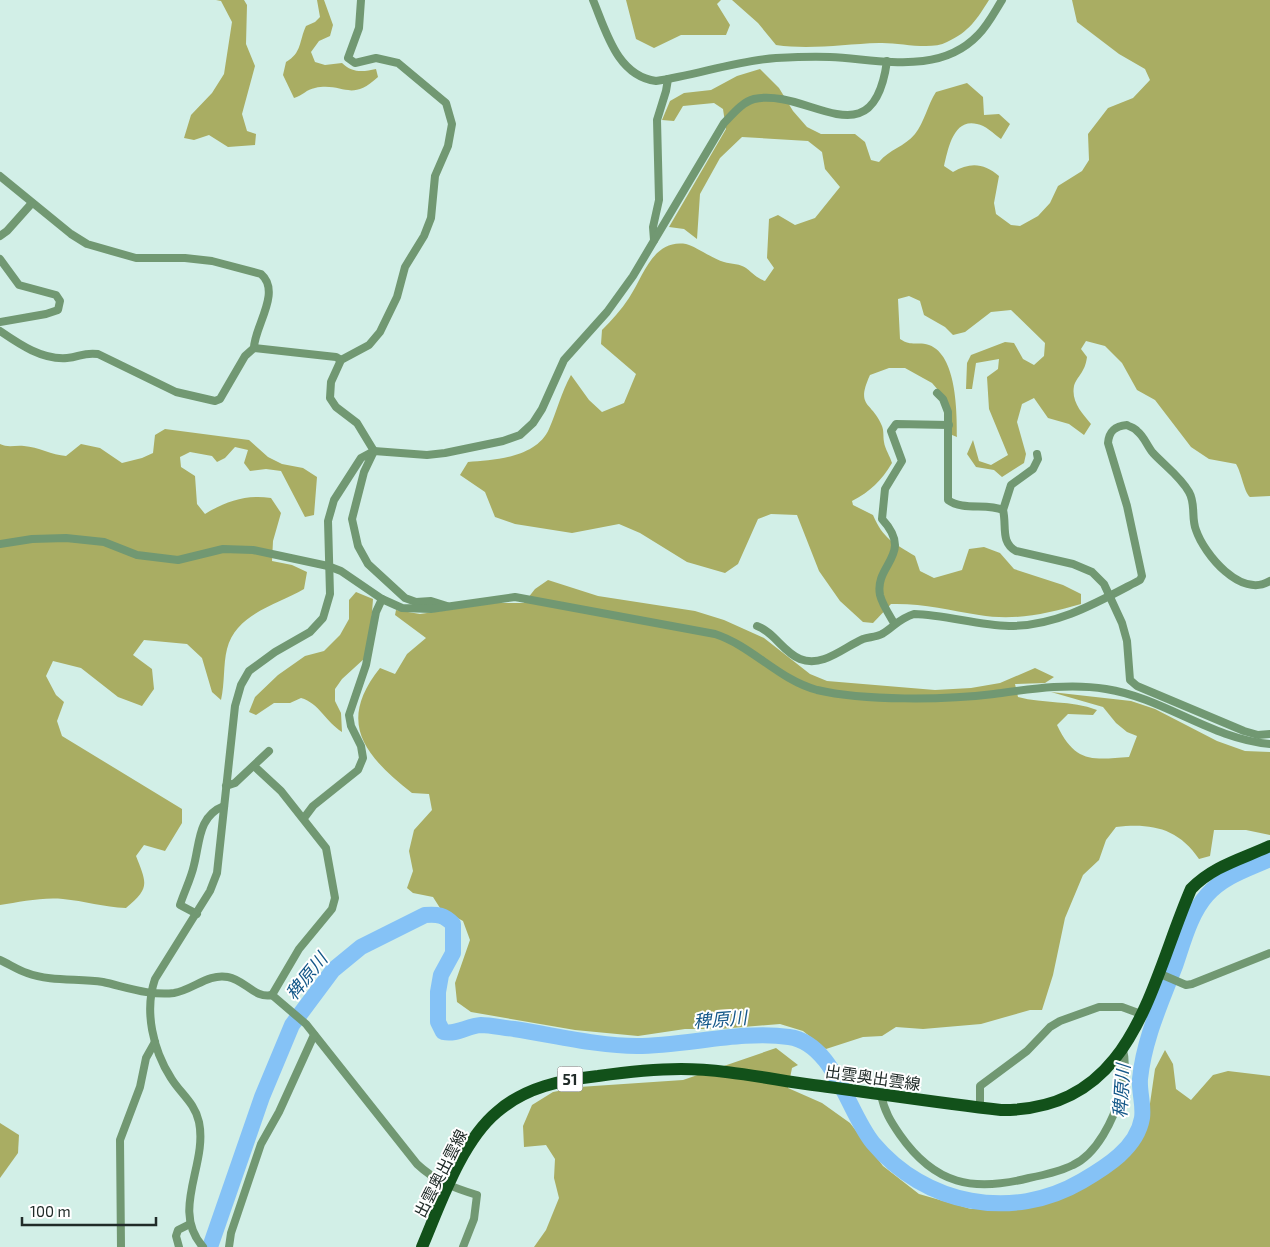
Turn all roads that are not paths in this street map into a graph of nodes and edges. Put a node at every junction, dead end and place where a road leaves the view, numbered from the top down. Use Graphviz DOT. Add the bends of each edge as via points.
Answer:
graph roads {
  1 [pos="360,0"];
  2 [pos="593,0"];
  3 [pos="1002,0"];
  4 [pos="887,61"];
  5 [pos="668,79"];
  6 [pos="0,176"];
  7 [pos="32,203"];
  8 [pos="0,236"];
  9 [pos="654,240"];
  10 [pos="0,259"];
  11 [pos="0,322"];
  12 [pos="0,331"];
  13 [pos="254,348"];
  14 [pos="341,360"];
  15 [pos="937,393"];
  16 [pos="949,424"];
  17 [pos="374,451"];
  18 [pos="1037,454"];
  19 [pos="1003,510"];
  20 [pos="0,544"];
  21 [pos="328,566"];
  22 [pos="1270,581"];
  23 [pos="1110,596"];
  24 [pos="382,599"];
  25 [pos="449,606"];
  26 [pos="894,624"];
  27 [pos="757,626"];
  28 [pos="1270,734"];
  29 [pos="1270,744"];
  30 [pos="269,751"];
  31 [pos="254,766"];
  32 [pos="226,786"];
  33 [pos="224,806"];
  34 [pos="304,818"];
  35 [pos="1270,846"];
  36 [pos="197,914"];
  37 [pos="1270,953"];
  38 [pos="0,960"];
  39 [pos="1160,974"];
  40 [pos="150,995"];
  41 [pos="272,995"];
  42 [pos="1141,1014"];
  43 [pos="314,1035"];
  44 [pos="155,1042"];
  45 [pos="1123,1050"];
  46 [pos="881,1094"];
  47 [pos="980,1108"];
  48 [pos="449,1186"];
  49 [pos="190,1224"];
  50 [pos="200,1244"];
  51 [pos="121,1247"];
  52 [pos="179,1247"];
  53 [pos="229,1247"];
  54 [pos="422,1247"];
  55 [pos="463,1247"];
  1 -- 14 [label="street" via="359,28 348,58 354,62 376,58 398,62 446,102 452,124 448,146 436,176 431,218 405,267 398,297 380,332 369,345"];
  2 -- 5 [label="street" via="620,60 629,70 646,80"];
  3 -- 4 [label="street" via="978,34 963,47 921,62"];
  4 -- 5 [label="street" via="828,56 776,58"];
  4 -- 9 [label="street" via="879,93 866,109 852,115 837,115 770,98 753,100 737,109 724,123"];
  5 -- 9 [label="street" via="657,120 659,200 653,227"];
  6 -- 7 [label="street"];
  7 -- 8 [label="street" via="8,232"];
  7 -- 13 [label="street" via="87,244 136,258 212,261 261,274 266,278 268,301"];
  9 -- 17 [label="street" via="634,276 608,312 564,360 542,409 533,424 520,434 503,441 445,453 427,455"];
  10 -- 11 [label="street" via="18,285 56,295 60,301 58,310"];
  12 -- 13 [label="street" via="31,350 53,357 66,358 85,352 98,354 176,392 215,401 220,399 245,356"];
  13 -- 14 [label="street"];
  14 -- 17 [label="street" via="331,382 330,398 356,423"];
  15 -- 16 [label="street" via="946,406"];
  16 -- 19 [label="street" via="948,500 954,504 994,506"];
  16 -- 26 [label="street" via="896,424 891,431 902,461 885,489 882,519 894,532 896,542 880,594"];
  17 -- 21 [label="street" via="361,458 334,500 328,521"];
  17 -- 25 [label="street" via="364,472 352,519 358,546 368,564 405,598"];
  18 -- 19 [label="street" via="1038,460 1033,469 1011,485"];
  19 -- 23 [label="street" via="1009,547 1092,572"];
  20 -- 21 [label="street" via="66,538 104,542 137,554 178,560 242,548"];
  21 -- 24 [label="street" via="341,571"];
  21 -- 32 [label="street" via="330,599 323,618 310,632 254,667 241,685 235,706"];
  22 -- 23 [label="street" via="1246,584 1219,565 1196,530 1190,493 1137,430 1127,425 1112,430 1108,443 1143,571 1140,580"];
  23 -- 26 [label="street" via="1069,616 1039,623 1009,626 914,614"];
  23 -- 28 [label="street" via="1127,641 1130,680 1137,686 1244,731"];
  24 -- 25 [label="street" via="416,610"];
  24 -- 34 [label="street" via="376,612 366,665 349,715 361,746 358,770 313,806"];
  25 -- 29 [label="street" via="515,597 714,634 732,639 790,679 818,690 915,698 993,694 1025,688 1084,686 1106,689 1134,695 1228,736"];
  26 -- 27 [label="street" via="883,634 861,640 831,657 815,661 797,658"];
  30 -- 31 [label="street"];
  31 -- 32 [label="street" via="235,783"];
  31 -- 34 [label="street"];
  32 -- 33 [label="street"];
  33 -- 36 [label="street" via="217,873"];
  33 -- 36 [label="street" via="213,810 202,828 195,864 180,905"];
  34 -- 41 [label="street" via="326,848 335,898 332,909 299,949"];
  35 -- 39 [label="main road, 出雲奥出雲線 / 51" via="1218,867 1191,889"];
  36 -- 40 [label="street" via="155,979"];
  37 -- 39 [label="street" via="1192,984 1186,985"];
  38 -- 40 [label="street" via="28,974 102,982"];
  39 -- 42 [label="main road, 出雲奥出雲線 / 51"];
  40 -- 41 [label="street" via="176,992 211,977 227,976 260,995"];
  40 -- 44 [label="street"];
  41 -- 43 [label="street"];
  42 -- 45 [label="main road, 出雲奥出雲線 / 51"];
  42 -- 47 [label="street" via="1122,1008 1099,1007 1050,1027 1027,1051 980,1086"];
  43 -- 48 [label="street" via="417,1164 430,1176"];
  43 -- 53 [label="street" via="261,1144"];
  44 -- 49 [label="street" via="171,1078 192,1105 199,1122"];
  44 -- 51 [label="street" via="146,1058 138,1095 120,1140"];
  45 -- 46 [label="street" via="1123,1081 1117,1105 1096,1146 1075,1165 1005,1184 974,1186 948,1178 924,1162 911,1151 888,1117"];
  45 -- 47 [label="main road, 出雲奥出雲線 / 51" via="1100,1076 1080,1091 1054,1103 1022,1110"];
  46 -- 47 [label="main road, 出雲奥出雲線 / 51"];
  46 -- 48 [label="main road, 出雲奥出雲線 / 51" via="735,1073 682,1069 572,1079 536,1088 515,1098 489,1120 465,1154"];
  48 -- 54 [label="main road, 出雲奥出雲線 / 51"];
  48 -- 55 [label="street" via="477,1194 474,1219"];
  49 -- 50 [label="street"];
  49 -- 52 [label="street" via="178,1230"];
}
